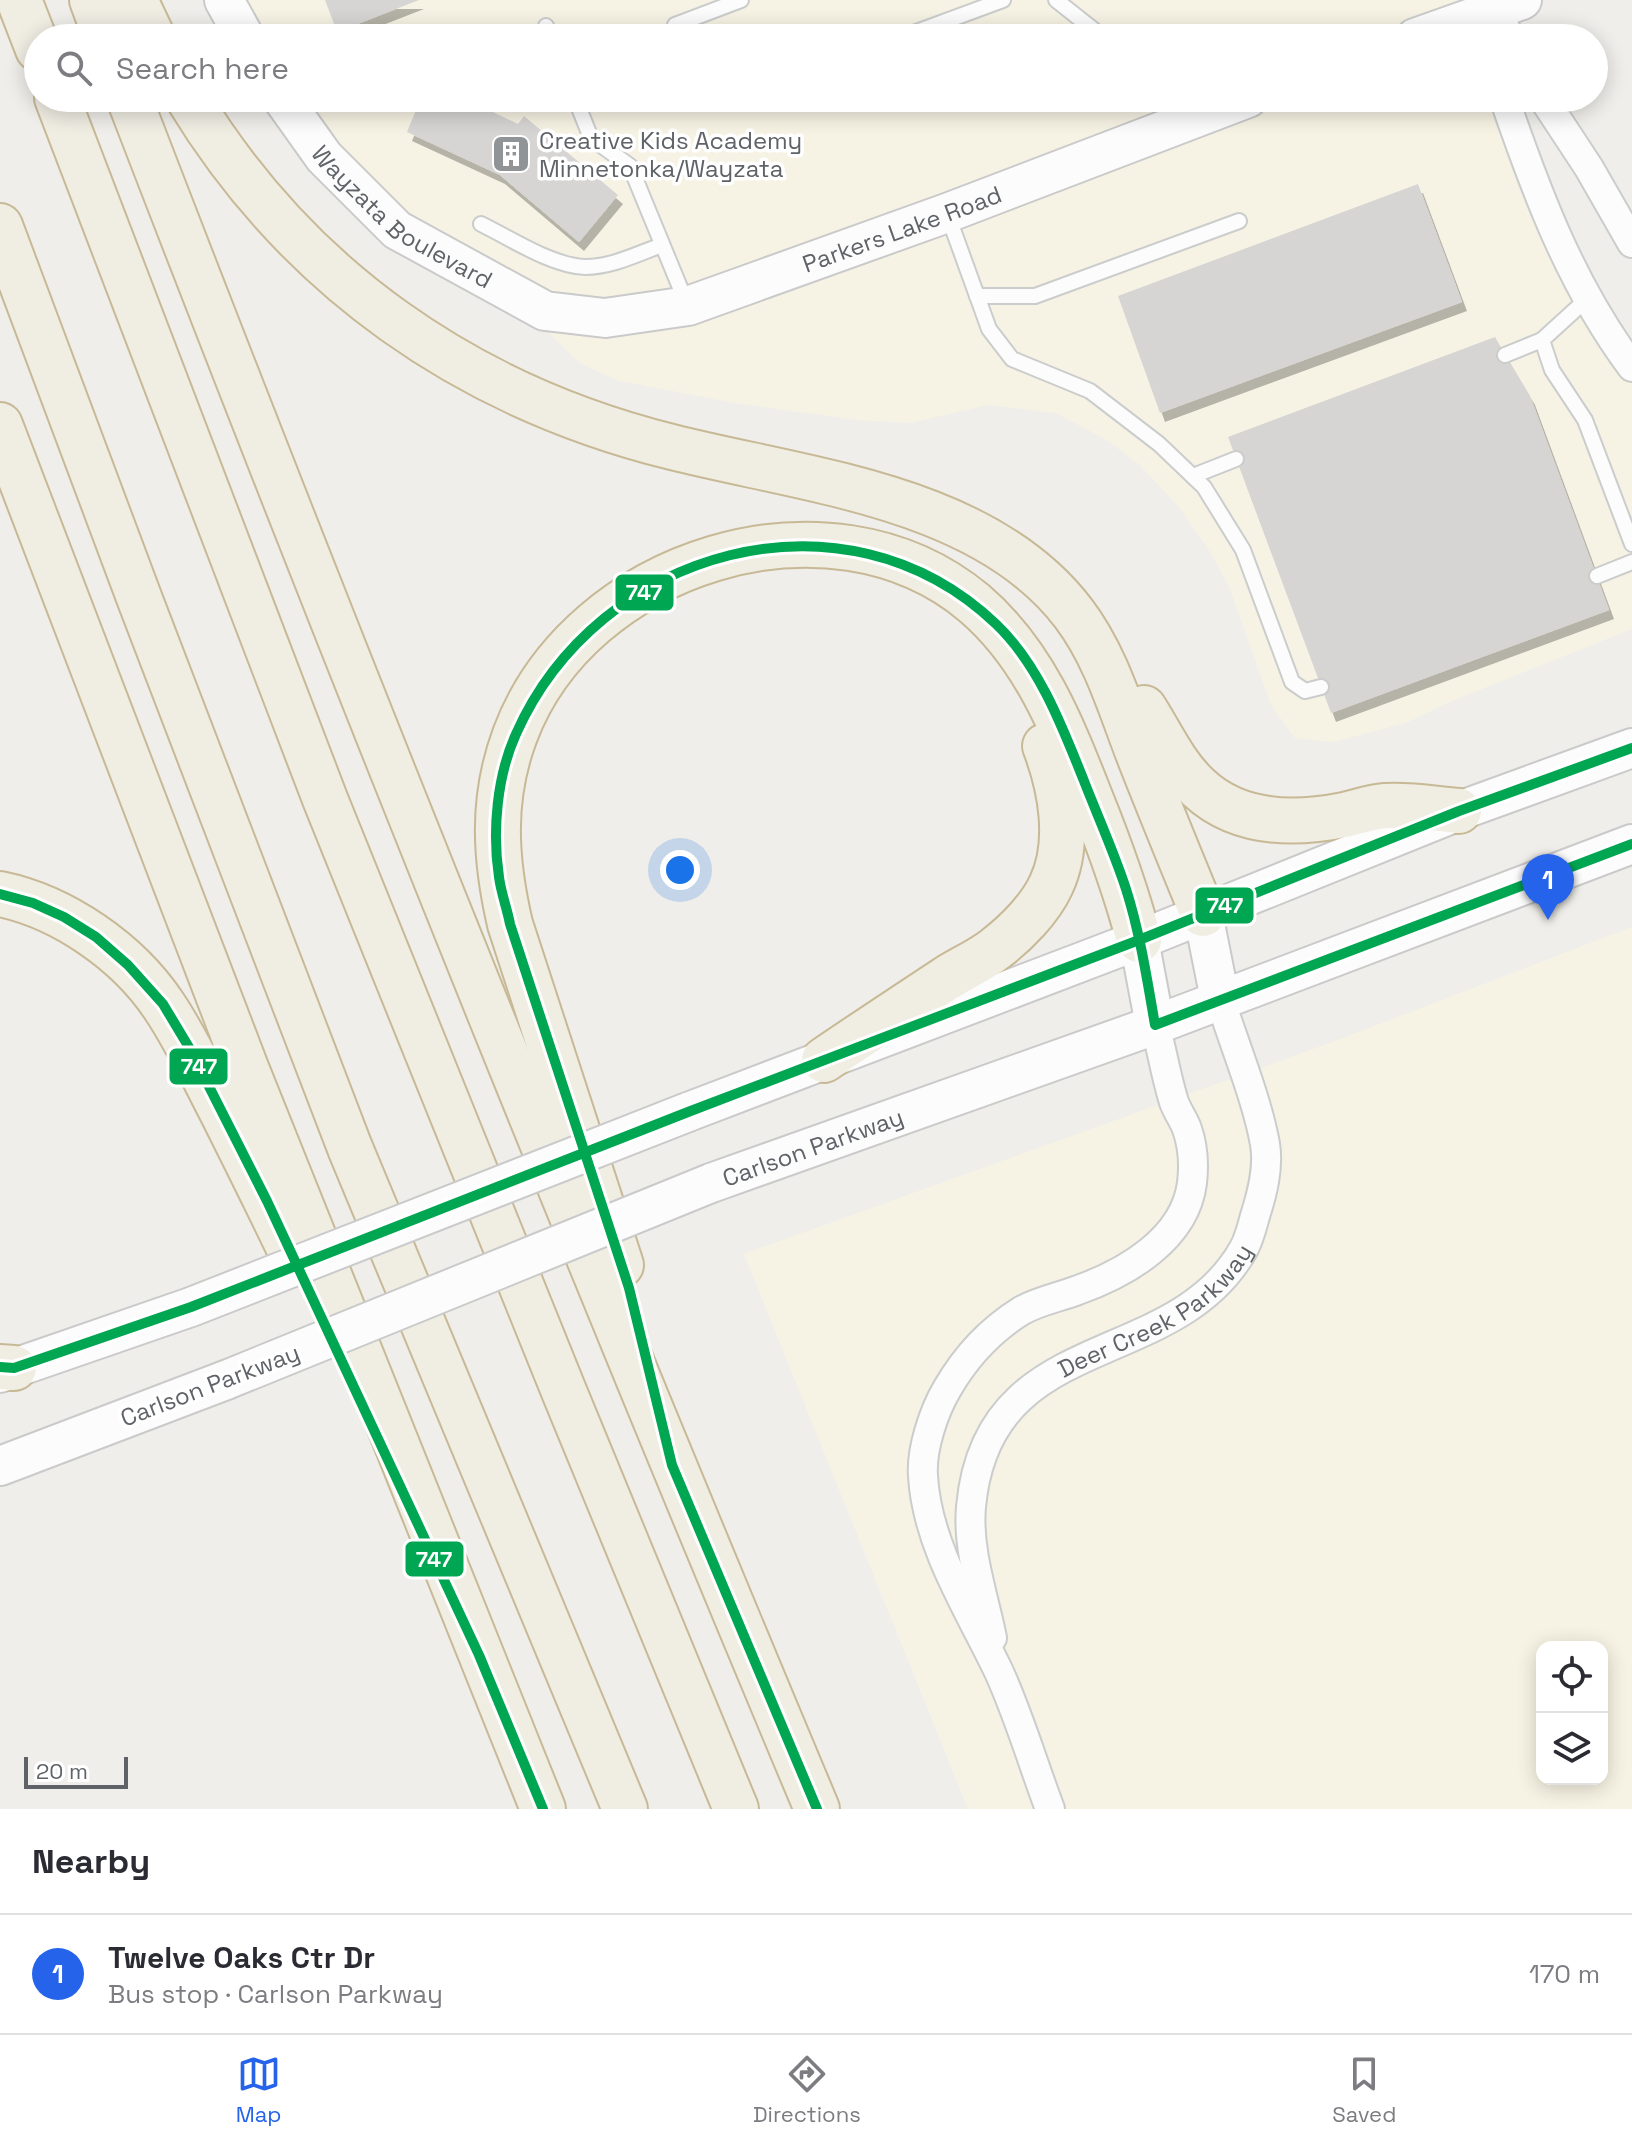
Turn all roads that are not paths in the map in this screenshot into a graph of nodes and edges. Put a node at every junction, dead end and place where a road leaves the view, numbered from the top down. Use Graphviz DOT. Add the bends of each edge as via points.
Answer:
graph roads {
  1 [pos="19,0"];
  2 [pos="92,0"];
  3 [pos="135,0"];
  4 [pos="224,0"];
  5 [pos="741,0"];
  6 [pos="1003,0"];
  7 [pos="1056,0"];
  8 [pos="1502,17"];
  9 [pos="28,24"];
  10 [pos="101,24"];
  11 [pos="146,24"];
  12 [pos="237,24"];
  13 [pos="678,24"];
  14 [pos="938,24"];
  15 [pos="1086,24"];
  16 [pos="1473,24"];
  17 [pos="62,112"];
  18 [pos="134,112"];
  19 [pos="196,112"];
  20 [pos="292,112"];
  21 [pos="581,112"];
  22 [pos="1192,112"];
  23 [pos="1509,112"];
  24 [pos="1552,112"];
  25 [pos="947,213"];
  26 [pos="1239,221"];
  27 [pos="481,224"];
  28 [pos="0,226"];
  29 [pos="1632,243"];
  30 [pos="662,245"];
  31 [pos="977,296"];
  32 [pos="1587,299"];
  33 [pos="688,306"];
  34 [pos="545,311"];
  35 [pos="1542,340"];
  36 [pos="1505,355"];
  37 [pos="1632,367"];
  38 [pos="0,425"];
  39 [pos="1236,459"];
  40 [pos="1193,476"];
  41 [pos="1632,544"];
  42 [pos="1632,562"];
  43 [pos="1597,576"];
  44 [pos="1086,634"];
  45 [pos="1011,642"];
  46 [pos="1321,687"];
  47 [pos="1632,748"];
  48 [pos="1459,811"];
  49 [pos="1632,844"];
  50 [pos="0,894"];
  51 [pos="1203,914"];
  52 [pos="1139,940"];
  53 [pos="1220,999"];
  54 [pos="1155,1025"];
  55 [pos="824,1060"];
  56 [pos="5,1370"];
  57 [pos="672,1465"];
  58 [pos="0,1466"];
  59 [pos="479,1655"];
  60 [pos="1000,1674"];
  61 [pos="543,1809"];
  62 [pos="625,1809"];
  63 [pos="736,1809"];
  64 [pos="817,1809"];
  65 [pos="1050,1809"];
  1 -- 9 [label="highway"];
  2 -- 10 [label="highway"];
  3 -- 11 [label="highway"];
  4 -- 12 [label="main road"];
  5 -- 13 [label="lane"];
  6 -- 14 [label="lane"];
  7 -- 15 [label="lane"];
  8 -- 16 [label="main road"];
  17 -- 63 [label="highway" via="325,799"];
  18 -- 57 [label="highway"];
  19 -- 44 [label="highway" via="218,148 285,228 352,290 451,358 594,424 914,506 976,532 1019,559 1074,614"];
  20 -- 34 [label="main road, Wayzata Boulevard" via="324,157 397,230"];
  21 -- 30 [label="lane" via="591,138 630,166"];
  22 -- 25 [label="main road, Parkers Lake Road"];
  23 -- 32 [label="street" via="1550,225"];
  24 -- 29 [label="street"];
  25 -- 31 [label="lane"];
  25 -- 33 [label="main road, Parkers Lake Road"];
  26 -- 31 [label="lane" via="1035,296"];
  27 -- 30 [label="lane" via="557,261 583,267 613,263"];
  28 -- 62 [label="highway" via="350,1148"];
  30 -- 33 [label="lane"];
  31 -- 40 [label="lane" via="989,329 1012,359 1090,391"];
  32 -- 35 [label="lane"];
  32 -- 37 [label="street"];
  33 -- 34 [label="main road, Parkers Lake Road" via="605,318"];
  35 -- 36 [label="lane"];
  35 -- 41 [label="lane" via="1552,370 1585,420"];
  38 -- 59 [label="highway" via="246,1068"];
  39 -- 40 [label="lane"];
  40 -- 46 [label="lane" via="1243,550 1292,682 1305,691"];
  42 -- 43 [label="lane"];
  44 -- 48 [label="highway" via="1146,711 1170,755 1200,789 1222,804 1272,822 1342,816 1386,805"];
  44 -- 51 [label="highway" via="1112,682"];
  45 -- 52 [label="highway" via="1060,721 1126,889"];
  45 -- 55 [label="highway" via="1060,800 1059,859 1051,886 1019,928 993,951"];
  45 -- 57 [label="highway" via="972,602 934,575 893,558 824,544 767,546 688,567 618,605 547,676 516,733 499,798 499,876 629,1288"];
  47 -- 48 [label="main road"];
  48 -- 51 [label="main road"];
  49 -- 53 [label="main road, Carlson Parkway"];
  50 -- 59 [label="highway" via="33,903 96,937 163,1004 267,1201"];
  51 -- 52 [label="main road"];
  51 -- 53 [label="main road, Deer Creek Parkway"];
  52 -- 54 [label="main road, Deer Creek Parkway"];
  52 -- 55 [label="main road"];
  53 -- 54 [label="main road, Carlson Parkway"];
  53 -- 60 [label="street, Deer Creek Parkway" via="1266,1146 1264,1188 1255,1218 1238,1258 1194,1304 1071,1362 1023,1393 1000,1418 985,1446 970,1508"];
  54 -- 58 [label="main road, Carlson Parkway, bridge" via="711,1183"];
  54 -- 60 [label="street, Deer Creek Parkway" via="1193,1157 1192,1186 1182,1212 1164,1239 1135,1264 1024,1309 991,1331 963,1361 938,1405 929,1436 923,1474 933,1528 953,1582"];
  55 -- 56 [label="main road, bridge" via="191,1307"];
  57 -- 64 [label="highway"];
  59 -- 61 [label="highway"];
  60 -- 65 [label="street, Deer Creek Parkway"];
}
